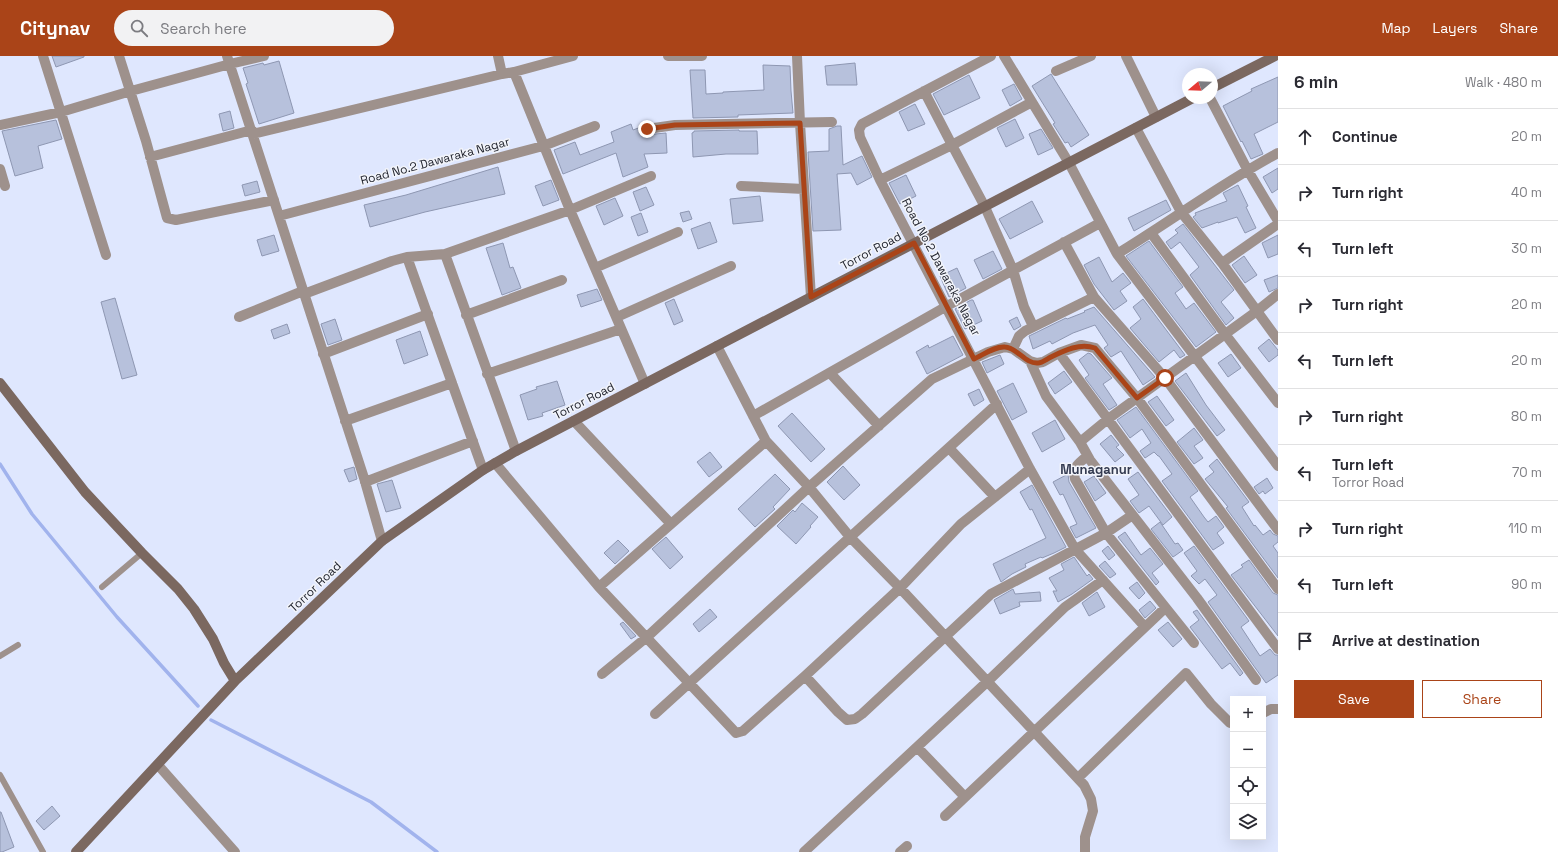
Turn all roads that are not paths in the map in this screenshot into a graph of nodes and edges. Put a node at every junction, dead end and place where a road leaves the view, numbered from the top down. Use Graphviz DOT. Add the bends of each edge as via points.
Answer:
graph roads {
  1 [pos="43,56"];
  2 [pos="119,56"];
  3 [pos="264,56"];
  4 [pos="498,56"];
  5 [pos="573,56"];
  6 [pos="668,56"];
  7 [pos="702,56"];
  8 [pos="797,56"];
  9 [pos="990,56"];
  10 [pos="1004,56"];
  11 [pos="1091,56"];
  12 [pos="1126,56"];
  13 [pos="1275,56"];
  14 [pos="228,60"];
  15 [pos="1056,71"];
  16 [pos="514,72"];
  17 [pos="502,74"];
  18 [pos="1218,85"];
  19 [pos="131,91"];
  20 [pos="924,91"];
  21 [pos="1032,102"];
  22 [pos="1182,104"];
  23 [pos="1213,104"];
  24 [pos="61,112"];
  25 [pos="1156,117"];
  26 [pos="832,122"];
  27 [pos="800,123"];
  28 [pos="0,125"];
  29 [pos="595,126"];
  30 [pos="1136,128"];
  31 [pos="647,129"];
  32 [pos="252,132"];
  33 [pos="952,145"];
  34 [pos="544,146"];
  35 [pos="1278,153"];
  36 [pos="150,157"];
  37 [pos="1069,163"];
  38 [pos="0,169"];
  39 [pos="1247,169"];
  40 [pos="651,176"];
  41 [pos="880,180"];
  42 [pos="5,186"];
  43 [pos="741,186"];
  44 [pos="804,189"];
  45 [pos="274,200"];
  46 [pos="985,207"];
  47 [pos="570,210"];
  48 [pos="1181,212"];
  49 [pos="279,216"];
  50 [pos="1278,221"];
  51 [pos="1100,223"];
  52 [pos="1278,224"];
  53 [pos="678,232"];
  54 [pos="1151,233"];
  55 [pos="1064,242"];
  56 [pos="914,243"];
  57 [pos="445,254"];
  58 [pos="1117,254"];
  59 [pos="106,255"];
  60 [pos="408,257"];
  61 [pos="1222,263"];
  62 [pos="732,266"];
  63 [pos="595,268"];
  64 [pos="1013,270"];
  65 [pos="562,280"];
  66 [pos="303,293"];
  67 [pos="1278,294"];
  68 [pos="811,297"];
  69 [pos="1094,297"];
  70 [pos="947,306"];
  71 [pos="1257,311"];
  72 [pos="428,314"];
  73 [pos="466,315"];
  74 [pos="239,317"];
  75 [pos="617,317"];
  76 [pos="1033,326"];
  77 [pos="621,329"];
  78 [pos="1225,334"];
  79 [pos="1278,340"];
  80 [pos="717,346"];
  81 [pos="1013,349"];
  82 [pos="1059,353"];
  83 [pos="323,354"];
  84 [pos="1195,356"];
  85 [pos="974,359"];
  86 [pos="1030,361"];
  87 [pos="830,373"];
  88 [pos="487,374"];
  89 [pos="1165,378"];
  90 [pos="0,383"];
  91 [pos="452,383"];
  92 [pos="645,384"];
  93 [pos="1137,398"];
  94 [pos="1278,403"];
  95 [pos="997,404"];
  96 [pos="753,416"];
  97 [pos="1108,419"];
  98 [pos="345,421"];
  99 [pos="574,421"];
  100 [pos="879,426"];
  101 [pos="473,441"];
  102 [pos="766,441"];
  103 [pos="1080,442"];
  104 [pos="949,448"];
  105 [pos="516,451"];
  106 [pos="1087,456"];
  107 [pos="495,463"];
  108 [pos="1278,466"];
  109 [pos="1030,469"];
  110 [pos="483,470"];
  111 [pos="365,482"];
  112 [pos="808,487"];
  113 [pos="995,497"];
  114 [pos="1131,516"];
  115 [pos="671,524"];
  116 [pos="1278,530"];
  117 [pos="1106,533"];
  118 [pos="850,537"];
  119 [pos="382,541"];
  120 [pos="1075,549"];
  121 [pos="142,553"];
  122 [pos="1102,580"];
  123 [pos="102,587"];
  124 [pos="599,587"];
  125 [pos="900,588"];
  126 [pos="1278,589"];
  127 [pos="1165,608"];
  128 [pos="1142,624"];
  129 [pos="646,637"];
  130 [pos="945,637"];
  131 [pos="1194,643"];
  132 [pos="18,645"];
  133 [pos="1278,648"];
  134 [pos="0,656"];
  135 [pos="602,674"];
  136 [pos="805,676"];
  137 [pos="1256,680"];
  138 [pos="235,681"];
  139 [pos="689,682"];
  140 [pos="988,682"];
  141 [pos="1278,709"];
  142 [pos="1266,711"];
  143 [pos="655,714"];
  144 [pos="1230,724"];
  145 [pos="1035,732"];
  146 [pos="917,747"];
  147 [pos="158,765"];
  148 [pos="0,775"];
  149 [pos="1078,778"];
  150 [pos="965,797"];
  151 [pos="945,816"];
  152 [pos="807,851"];
  153 [pos="44,852"];
  154 [pos="76,852"];
  155 [pos="235,852"];
  156 [pos="1085,852"];
  1 -- 24 [label="street"];
  2 -- 19 [label="street"];
  3 -- 14 [label="street"];
  4 -- 17 [label="street"];
  5 -- 16 [label="street"];
  6 -- 7 [label="street"];
  8 -- 27 [label="street"];
  9 -- 20 [label="street, Road No.2 Dawaraka Nagar"];
  10 -- 21 [label="street"];
  11 -- 15 [label="street"];
  12 -- 25 [label="street"];
  13 -- 18 [label="street"];
  14 -- 19 [label="street"];
  14 -- 32 [label="street"];
  16 -- 17 [label="street"];
  16 -- 34 [label="street"];
  17 -- 32 [label="street"];
  19 -- 24 [label="street"];
  19 -- 36 [label="street"];
  20 -- 33 [label="street"];
  20 -- 41 [label="street, Road No.2 Dawaraka Nagar" via="862,124 859,130"];
  21 -- 33 [label="street"];
  21 -- 37 [label="street"];
  22 -- 25 [label="street, Torror Road"];
  23 -- 39 [label="street"];
  24 -- 28 [label="street"];
  24 -- 59 [label="street"];
  25 -- 30 [label="street, Torror Road"];
  26 -- 27 [label="street"];
  27 -- 31 [label="street" via="675,125"];
  27 -- 44 [label="street"];
  29 -- 34 [label="street, Road No.2 Dawaraka Nagar"];
  30 -- 37 [label="street, Torror Road"];
  30 -- 48 [label="street"];
  32 -- 36 [label="street"];
  32 -- 45 [label="street"];
  33 -- 41 [label="street"];
  33 -- 46 [label="street"];
  34 -- 47 [label="street"];
  34 -- 49 [label="street, Road No.2 Dawaraka Nagar"];
  35 -- 39 [label="street"];
  36 -- 45 [label="street" via="167,218 176,220"];
  37 -- 46 [label="street, Torror Road"];
  37 -- 51 [label="street"];
  38 -- 42 [label="street"];
  39 -- 48 [label="street"];
  39 -- 50 [label="street"];
  40 -- 47 [label="street"];
  41 -- 56 [label="street, Road No.2 Dawaraka Nagar"];
  43 -- 44 [label="street"];
  44 -- 68 [label="street"];
  45 -- 49 [label="street"];
  46 -- 56 [label="street, Torror Road"];
  46 -- 64 [label="street"];
  47 -- 57 [label="street"];
  47 -- 63 [label="street"];
  48 -- 54 [label="street"];
  48 -- 61 [label="street"];
  49 -- 66 [label="street"];
  51 -- 55 [label="street"];
  51 -- 58 [label="street"];
  52 -- 61 [label="street"];
  53 -- 63 [label="street"];
  54 -- 58 [label="street"];
  54 -- 78 [label="street"];
  55 -- 64 [label="street"];
  55 -- 69 [label="street"];
  56 -- 68 [label="street, Torror Road"];
  56 -- 70 [label="street, Road No.2 Dawaraka Nagar"];
  57 -- 60 [label="street"];
  57 -- 73 [label="street"];
  58 -- 84 [label="street"];
  60 -- 66 [label="street"];
  60 -- 72 [label="street"];
  61 -- 71 [label="street"];
  62 -- 75 [label="street"];
  63 -- 75 [label="street"];
  64 -- 70 [label="street"];
  64 -- 76 [label="street" via="1024,307"];
  65 -- 73 [label="street"];
  66 -- 74 [label="street"];
  66 -- 83 [label="street"];
  67 -- 71 [label="street"];
  68 -- 80 [label="street, Torror Road"];
  69 -- 76 [label="street"];
  69 -- 89 [label="street"];
  70 -- 85 [label="street, Road No.2 Dawaraka Nagar"];
  70 -- 87 [label="street"];
  71 -- 78 [label="street"];
  71 -- 79 [label="street"];
  72 -- 83 [label="street"];
  72 -- 91 [label="street"];
  73 -- 88 [label="street"];
  75 -- 77 [label="street"];
  76 -- 81 [label="street" via="1019,336"];
  77 -- 88 [label="street"];
  77 -- 92 [label="street"];
  78 -- 84 [label="street"];
  78 -- 94 [label="street"];
  80 -- 92 [label="street, Torror Road"];
  80 -- 96 [label="street"];
  81 -- 85 [label="street" via="999,348"];
  81 -- 86 [label="street"];
  82 -- 86 [label="street" via="1043,362"];
  82 -- 93 [label="street" via="1081,345 1095,348"];
  82 -- 97 [label="street"];
  83 -- 98 [label="street"];
  84 -- 89 [label="street"];
  84 -- 108 [label="street"];
  85 -- 95 [label="street, Road No.2 Dawaraka Nagar"];
  85 -- 100 [label="street" via="932,379"];
  86 -- 103 [label="street" via="1046,396"];
  87 -- 96 [label="street"];
  87 -- 100 [label="street"];
  88 -- 105 [label="street"];
  89 -- 93 [label="street"];
  89 -- 116 [label="street"];
  90 -- 121 [label="street" via="85,492"];
  91 -- 98 [label="street"];
  91 -- 101 [label="street"];
  92 -- 99 [label="street, Torror Road"];
  93 -- 97 [label="street"];
  93 -- 126 [label="street"];
  95 -- 104 [label="street"];
  95 -- 109 [label="street, Road No.2 Dawaraka Nagar"];
  96 -- 102 [label="street"];
  97 -- 103 [label="street"];
  97 -- 133 [label="street"];
  98 -- 111 [label="street"];
  99 -- 105 [label="street, Torror Road"];
  99 -- 115 [label="street"];
  100 -- 112 [label="street"];
  101 -- 110 [label="street"];
  101 -- 111 [label="street"];
  102 -- 112 [label="street"];
  102 -- 115 [label="street"];
  103 -- 106 [label="street"];
  104 -- 113 [label="street"];
  104 -- 118 [label="street"];
  105 -- 107 [label="street, Torror Road"];
  106 -- 114 [label="street"];
  106 -- 117 [label="street" via="1075,467 1075,478"];
  107 -- 110 [label="street, Torror Road"];
  107 -- 124 [label="street"];
  109 -- 113 [label="street"];
  109 -- 120 [label="street, Road No.2 Dawaraka Nagar"];
  110 -- 119 [label="street, Torror Road"];
  111 -- 119 [label="street"];
  112 -- 118 [label="street"];
  112 -- 129 [label="street"];
  113 -- 125 [label="street" via="961,524"];
  114 -- 117 [label="street"];
  114 -- 137 [label="street" via="1197,598"];
  115 -- 124 [label="street"];
  117 -- 120 [label="street"];
  117 -- 127 [label="street"];
  118 -- 125 [label="street"];
  118 -- 139 [label="street"];
  119 -- 138 [label="street, Torror Road"];
  120 -- 122 [label="street, Road No.2 Dawaraka Nagar"];
  120 -- 130 [label="street" via="991,594"];
  121 -- 123 [label="lane"];
  121 -- 138 [label="street" via="178,588 194,609"];
  122 -- 128 [label="street, Road No.2 Dawaraka Nagar"];
  122 -- 140 [label="street" via="1065,607"];
  124 -- 129 [label="street"];
  125 -- 130 [label="street"];
  125 -- 136 [label="street"];
  127 -- 128 [label="street"];
  127 -- 131 [label="street"];
  128 -- 145 [label="street"];
  129 -- 135 [label="street"];
  129 -- 139 [label="street"];
  130 -- 136 [label="street" via="855,719 847,720"];
  130 -- 140 [label="street"];
  132 -- 134 [label="lane"];
  136 -- 139 [label="street" via="739,733 733,731"];
  138 -- 147 [label="street, Torror Road"];
  139 -- 143 [label="street"];
  140 -- 145 [label="street"];
  140 -- 146 [label="street"];
  141 -- 142 [label="street"];
  144 -- 149 [label="street" via="1186,674"];
  145 -- 149 [label="street"];
  145 -- 150 [label="street"];
  146 -- 150 [label="street"];
  146 -- 152 [label="street"];
  147 -- 154 [label="street, Torror Road"];
  147 -- 155 [label="street"];
  148 -- 153 [label="lane"];
  149 -- 156 [label="street" via="1091,799 1093,811 1085,837"];
  150 -- 151 [label="street"];
}
